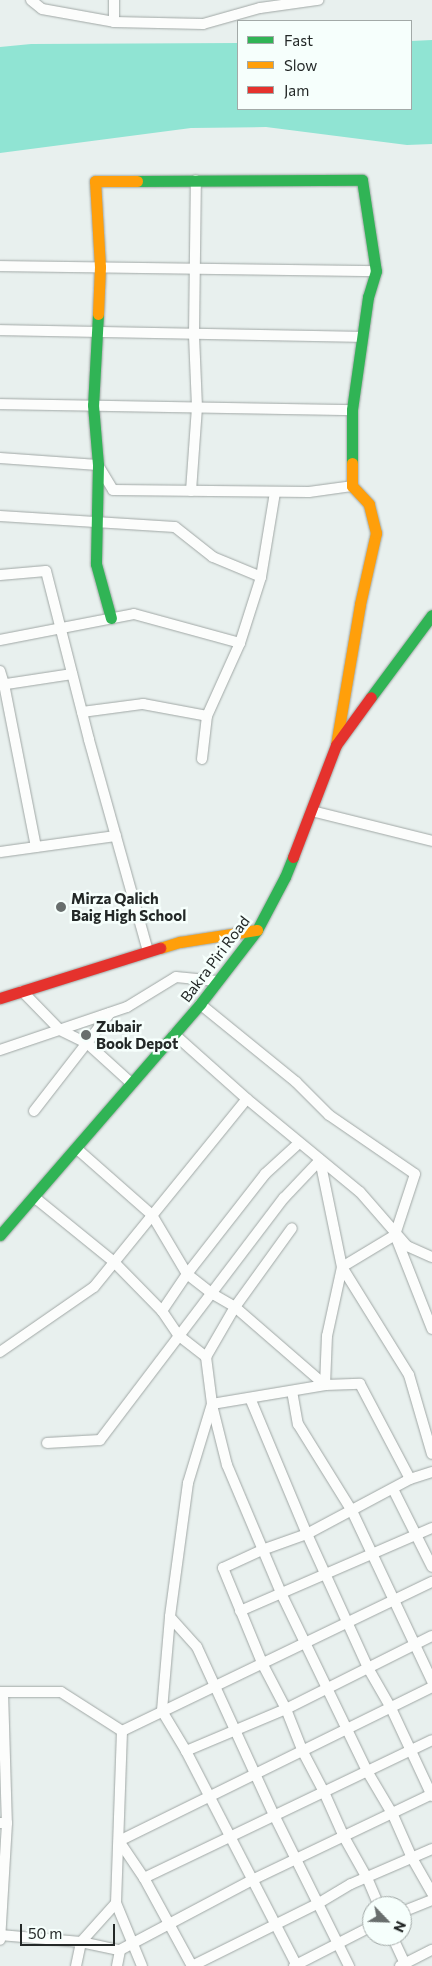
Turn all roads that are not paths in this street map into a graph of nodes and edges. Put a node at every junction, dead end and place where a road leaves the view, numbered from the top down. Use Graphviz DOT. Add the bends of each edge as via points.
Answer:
graph roads {
  1 [pos="31,0"];
  2 [pos="114,0"];
  3 [pos="318,0"];
  4 [pos="114,22"];
  5 [pos="196,180"];
  6 [pos="0,266"];
  7 [pos="100,267"];
  8 [pos="196,268"];
  9 [pos="376,271"];
  10 [pos="0,330"];
  11 [pos="97,332"];
  12 [pos="194,335"];
  13 [pos="362,338"];
  14 [pos="0,404"];
  15 [pos="93,405"];
  16 [pos="197,407"];
  17 [pos="352,410"];
  18 [pos="0,458"];
  19 [pos="98,465"];
  20 [pos="352,486"];
  21 [pos="191,491"];
  22 [pos="276,492"];
  23 [pos="0,516"];
  24 [pos="95,522"];
  25 [pos="0,575"];
  26 [pos="261,576"];
  27 [pos="432,615"];
  28 [pos="111,618"];
  29 [pos="61,627"];
  30 [pos="0,640"];
  31 [pos="240,643"];
  32 [pos="0,671"];
  33 [pos="72,674"];
  34 [pos="2,684"];
  35 [pos="82,712"];
  36 [pos="207,716"];
  37 [pos="336,745"];
  38 [pos="202,759"];
  39 [pos="312,811"];
  40 [pos="116,836"];
  41 [pos="432,841"];
  42 [pos="36,847"];
  43 [pos="0,852"];
  44 [pos="257,930"];
  45 [pos="148,952"];
  46 [pos="217,981"];
  47 [pos="22,991"];
  48 [pos="0,998"];
  49 [pos="200,1004"];
  50 [pos="111,1012"];
  51 [pos="60,1030"];
  52 [pos="174,1034"];
  53 [pos="87,1043"];
  54 [pos="0,1050"];
  55 [pos="130,1082"];
  56 [pos="247,1099"];
  57 [pos="34,1111"];
  58 [pos="299,1143"];
  59 [pos="76,1148"];
  60 [pos="320,1160"];
  61 [pos="34,1197"];
  62 [pos="152,1215"];
  63 [pos="292,1228"];
  64 [pos="0,1235"];
  65 [pos="395,1235"];
  66 [pos="432,1257"];
  67 [pos="114,1262"];
  68 [pos="342,1267"];
  69 [pos="187,1274"];
  70 [pos="211,1293"];
  71 [pos="235,1307"];
  72 [pos="162,1311"];
  73 [pos="432,1329"];
  74 [pos="178,1335"];
  75 [pos="0,1352"];
  76 [pos="206,1357"];
  77 [pos="325,1385"];
  78 [pos="292,1391"];
  79 [pos="250,1398"];
  80 [pos="212,1404"];
  81 [pos="47,1443"];
  82 [pos="432,1454"];
  83 [pos="432,1472"];
  84 [pos="410,1479"];
  85 [pos="393,1489"];
  86 [pos="352,1511"];
  87 [pos="432,1528"];
  88 [pos="307,1534"];
  89 [pos="416,1535"];
  90 [pos="262,1550"];
  91 [pos="370,1553"];
  92 [pos="432,1566"];
  93 [pos="325,1574"];
  94 [pos="432,1582"];
  95 [pos="281,1593"];
  96 [pos="395,1601"];
  97 [pos="240,1611"];
  98 [pos="170,1617"];
  99 [pos="348,1624"];
  100 [pos="432,1636"];
  101 [pos="305,1644"];
  102 [pos="414,1645"];
  103 [pos="263,1665"];
  104 [pos="368,1668"];
  105 [pos="432,1681"];
  106 [pos="214,1686"];
  107 [pos="432,1687"];
  108 [pos="328,1689"];
  109 [pos="2,1692"];
  110 [pos="391,1708"];
  111 [pos="286,1709"];
  112 [pos="162,1712"];
  113 [pos="347,1730"];
  114 [pos="122,1731"];
  115 [pos="235,1731"];
  116 [pos="432,1740"];
  117 [pos="410,1749"];
  118 [pos="186,1751"];
  119 [pos="303,1752"];
  120 [pos="366,1771"];
  121 [pos="255,1774"];
  122 [pos="324,1792"];
  123 [pos="209,1795"];
  124 [pos="432,1795"];
  125 [pos="274,1815"];
  126 [pos="393,1815"];
  127 [pos="4,1823"];
  128 [pos="229,1837"];
  129 [pos="344,1837"];
  130 [pos="119,1840"];
  131 [pos="432,1849"];
  132 [pos="412,1858"];
  133 [pos="296,1859"];
  134 [pos="144,1878"];
  135 [pos="367,1878"];
  136 [pos="252,1880"];
  137 [pos="432,1893"];
  138 [pos="375,1896"];
  139 [pos="432,1900"];
  140 [pos="116,1903"];
  141 [pos="319,1903"];
  142 [pos="412,1908"];
  143 [pos="170,1924"];
  144 [pos="277,1924"];
  145 [pos="362,1931"];
  146 [pos="1,1937"];
  147 [pos="81,1942"];
  148 [pos="337,1944"];
  149 [pos="133,1945"];
  150 [pos="396,1946"];
  151 [pos="120,1950"];
  152 [pos="432,1950"];
  153 [pos="403,1965"];
  154 [pos="76,1966"];
  155 [pos="118,1966"];
  156 [pos="142,1966"];
  157 [pos="192,1966"];
  158 [pos="296,1966"];
  159 [pos="349,1966"];
  1 -- 4 [label="street" via="42,9"];
  2 -- 4 [label="street"];
  3 -- 4 [label="street" via="260,8 202,24"];
  5 -- 7 [label="street" via="95,181"];
  5 -- 8 [label="street"];
  5 -- 9 [label="street" via="362,180"];
  6 -- 7 [label="street"];
  7 -- 8 [label="street"];
  7 -- 11 [label="street"];
  8 -- 9 [label="street"];
  8 -- 12 [label="street"];
  9 -- 13 [label="street" via="368,297"];
  10 -- 11 [label="street"];
  11 -- 12 [label="street"];
  11 -- 15 [label="street"];
  12 -- 13 [label="street"];
  12 -- 16 [label="street"];
  13 -- 17 [label="street"];
  14 -- 15 [label="street"];
  15 -- 16 [label="street"];
  15 -- 19 [label="street"];
  16 -- 17 [label="street"];
  16 -- 21 [label="street"];
  17 -- 20 [label="street"];
  18 -- 19 [label="street"];
  19 -- 21 [label="street" via="113,490"];
  19 -- 24 [label="street"];
  20 -- 22 [label="street" via="309,492"];
  20 -- 37 [label="street" via="369,504 376,533 360,604"];
  21 -- 22 [label="street"];
  22 -- 26 [label="street"];
  23 -- 24 [label="street"];
  24 -- 26 [label="street" via="175,527 213,557"];
  24 -- 28 [label="street" via="96,564"];
  25 -- 29 [label="street" via="46,570"];
  26 -- 31 [label="street"];
  27 -- 37 [label="street, Bakra Piri Road"];
  28 -- 29 [label="street"];
  28 -- 31 [label="street" via="134,614"];
  29 -- 30 [label="street"];
  29 -- 33 [label="street"];
  31 -- 36 [label="street"];
  32 -- 34 [label="street"];
  33 -- 34 [label="street"];
  33 -- 35 [label="street"];
  34 -- 42 [label="street"];
  35 -- 36 [label="street" via="144,704"];
  35 -- 40 [label="street"];
  36 -- 38 [label="street"];
  37 -- 39 [label="street, Bakra Piri Road"];
  39 -- 41 [label="street"];
  39 -- 44 [label="street, Bakra Piri Road" via="285,877"];
  40 -- 42 [label="street"];
  40 -- 45 [label="street"];
  42 -- 43 [label="street"];
  44 -- 45 [label="street" via="180,942"];
  44 -- 46 [label="street, Bakra Piri Road"];
  45 -- 47 [label="street"];
  46 -- 49 [label="street, Bakra Piri Road"];
  46 -- 50 [label="street" via="176,977 127,1007"];
  47 -- 48 [label="street"];
  47 -- 51 [label="street"];
  49 -- 52 [label="street, Bakra Piri Road"];
  49 -- 65 [label="street" via="296,1082 329,1115 415,1174"];
  50 -- 51 [label="street"];
  50 -- 53 [label="street"];
  51 -- 53 [label="street"];
  51 -- 54 [label="street"];
  52 -- 55 [label="street, Bakra Piri Road"];
  52 -- 56 [label="street"];
  53 -- 55 [label="street"];
  53 -- 57 [label="street"];
  55 -- 59 [label="street, Bakra Piri Road"];
  56 -- 58 [label="street"];
  56 -- 62 [label="street"];
  58 -- 60 [label="street"];
  58 -- 69 [label="street" via="265,1174"];
  59 -- 61 [label="street, Bakra Piri Road"];
  59 -- 62 [label="street"];
  60 -- 65 [label="street" via="360,1192"];
  60 -- 68 [label="street"];
  60 -- 70 [label="street" via="284,1198"];
  61 -- 64 [label="street, Bakra Piri Road"];
  61 -- 67 [label="street"];
  62 -- 67 [label="street"];
  62 -- 69 [label="street"];
  63 -- 71 [label="street"];
  65 -- 66 [label="street" via="407,1246"];
  65 -- 68 [label="street"];
  65 -- 73 [label="street"];
  67 -- 72 [label="street"];
  67 -- 75 [label="street" via="94,1287"];
  68 -- 77 [label="street" via="327,1336"];
  68 -- 82 [label="street" via="409,1375"];
  69 -- 70 [label="street"];
  69 -- 72 [label="street"];
  70 -- 71 [label="street"];
  70 -- 74 [label="street"];
  71 -- 76 [label="street"];
  71 -- 77 [label="street"];
  72 -- 74 [label="street"];
  74 -- 76 [label="street"];
  74 -- 81 [label="street" via="100,1440"];
  76 -- 80 [label="street"];
  77 -- 78 [label="street"];
  77 -- 84 [label="street" via="360,1384"];
  78 -- 79 [label="street"];
  78 -- 86 [label="street" via="298,1424"];
  79 -- 80 [label="street"];
  79 -- 88 [label="street"];
  80 -- 90 [label="street" via="227,1465"];
  80 -- 98 [label="street" via="188,1483"];
  83 -- 84 [label="street"];
  84 -- 85 [label="street"];
  85 -- 86 [label="street"];
  85 -- 89 [label="street"];
  86 -- 88 [label="street"];
  86 -- 91 [label="street"];
  87 -- 89 [label="street"];
  88 -- 90 [label="street"];
  88 -- 93 [label="street"];
  89 -- 91 [label="street"];
  89 -- 92 [label="street"];
  90 -- 95 [label="street"];
  90 -- 97 [label="street" via="223,1568"];
  91 -- 93 [label="street"];
  91 -- 96 [label="street"];
  93 -- 95 [label="street"];
  93 -- 99 [label="street"];
  94 -- 96 [label="street"];
  95 -- 97 [label="street"];
  95 -- 101 [label="street"];
  96 -- 99 [label="street"];
  96 -- 102 [label="street"];
  97 -- 103 [label="street"];
  98 -- 106 [label="street" via="197,1647"];
  98 -- 112 [label="street"];
  99 -- 101 [label="street"];
  99 -- 104 [label="street"];
  100 -- 102 [label="street"];
  101 -- 103 [label="street"];
  101 -- 108 [label="street"];
  102 -- 104 [label="street"];
  102 -- 105 [label="street"];
  103 -- 106 [label="street"];
  103 -- 111 [label="street"];
  104 -- 108 [label="street"];
  104 -- 110 [label="street"];
  106 -- 112 [label="street"];
  106 -- 115 [label="street"];
  107 -- 110 [label="street"];
  108 -- 111 [label="street"];
  108 -- 113 [label="street"];
  109 -- 114 [label="street" via="61,1692"];
  109 -- 127 [label="street"];
  110 -- 113 [label="street"];
  110 -- 117 [label="street"];
  111 -- 115 [label="street"];
  111 -- 119 [label="street"];
  112 -- 114 [label="street"];
  112 -- 118 [label="street"];
  113 -- 119 [label="street"];
  113 -- 120 [label="street"];
  114 -- 130 [label="street"];
  115 -- 118 [label="street"];
  115 -- 121 [label="street"];
  116 -- 117 [label="street"];
  117 -- 120 [label="street"];
  117 -- 124 [label="street"];
  118 -- 123 [label="street"];
  119 -- 121 [label="street"];
  119 -- 122 [label="street"];
  120 -- 122 [label="street"];
  120 -- 126 [label="street"];
  121 -- 123 [label="street"];
  121 -- 125 [label="street"];
  122 -- 125 [label="street"];
  122 -- 129 [label="street"];
  123 -- 128 [label="street"];
  123 -- 130 [label="street"];
  124 -- 126 [label="street"];
  125 -- 128 [label="street"];
  125 -- 133 [label="street"];
  126 -- 129 [label="street"];
  126 -- 132 [label="street"];
  127 -- 146 [label="street"];
  128 -- 134 [label="street"];
  128 -- 136 [label="street"];
  129 -- 133 [label="street"];
  129 -- 135 [label="street"];
  130 -- 134 [label="street"];
  130 -- 140 [label="street"];
  131 -- 132 [label="street"];
  132 -- 135 [label="street"];
  132 -- 137 [label="street"];
  133 -- 136 [label="street"];
  133 -- 141 [label="street"];
  134 -- 143 [label="street"];
  135 -- 138 [label="street"];
  135 -- 141 [label="street"];
  136 -- 143 [label="street"];
  136 -- 144 [label="street"];
  139 -- 142 [label="street"];
  140 -- 147 [label="street"];
  140 -- 149 [label="street"];
  141 -- 144 [label="street"];
  141 -- 148 [label="street"];
  143 -- 149 [label="street"];
  143 -- 157 [label="street"];
  144 -- 157 [label="street"];
  144 -- 158 [label="street"];
  145 -- 148 [label="street"];
  146 -- 147 [label="street"];
  147 -- 151 [label="street"];
  147 -- 154 [label="street"];
  148 -- 158 [label="street"];
  148 -- 159 [label="street"];
  149 -- 151 [label="street"];
  149 -- 156 [label="street"];
  150 -- 153 [label="street"];
  151 -- 155 [label="street"];
  152 -- 153 [label="street"];
}
